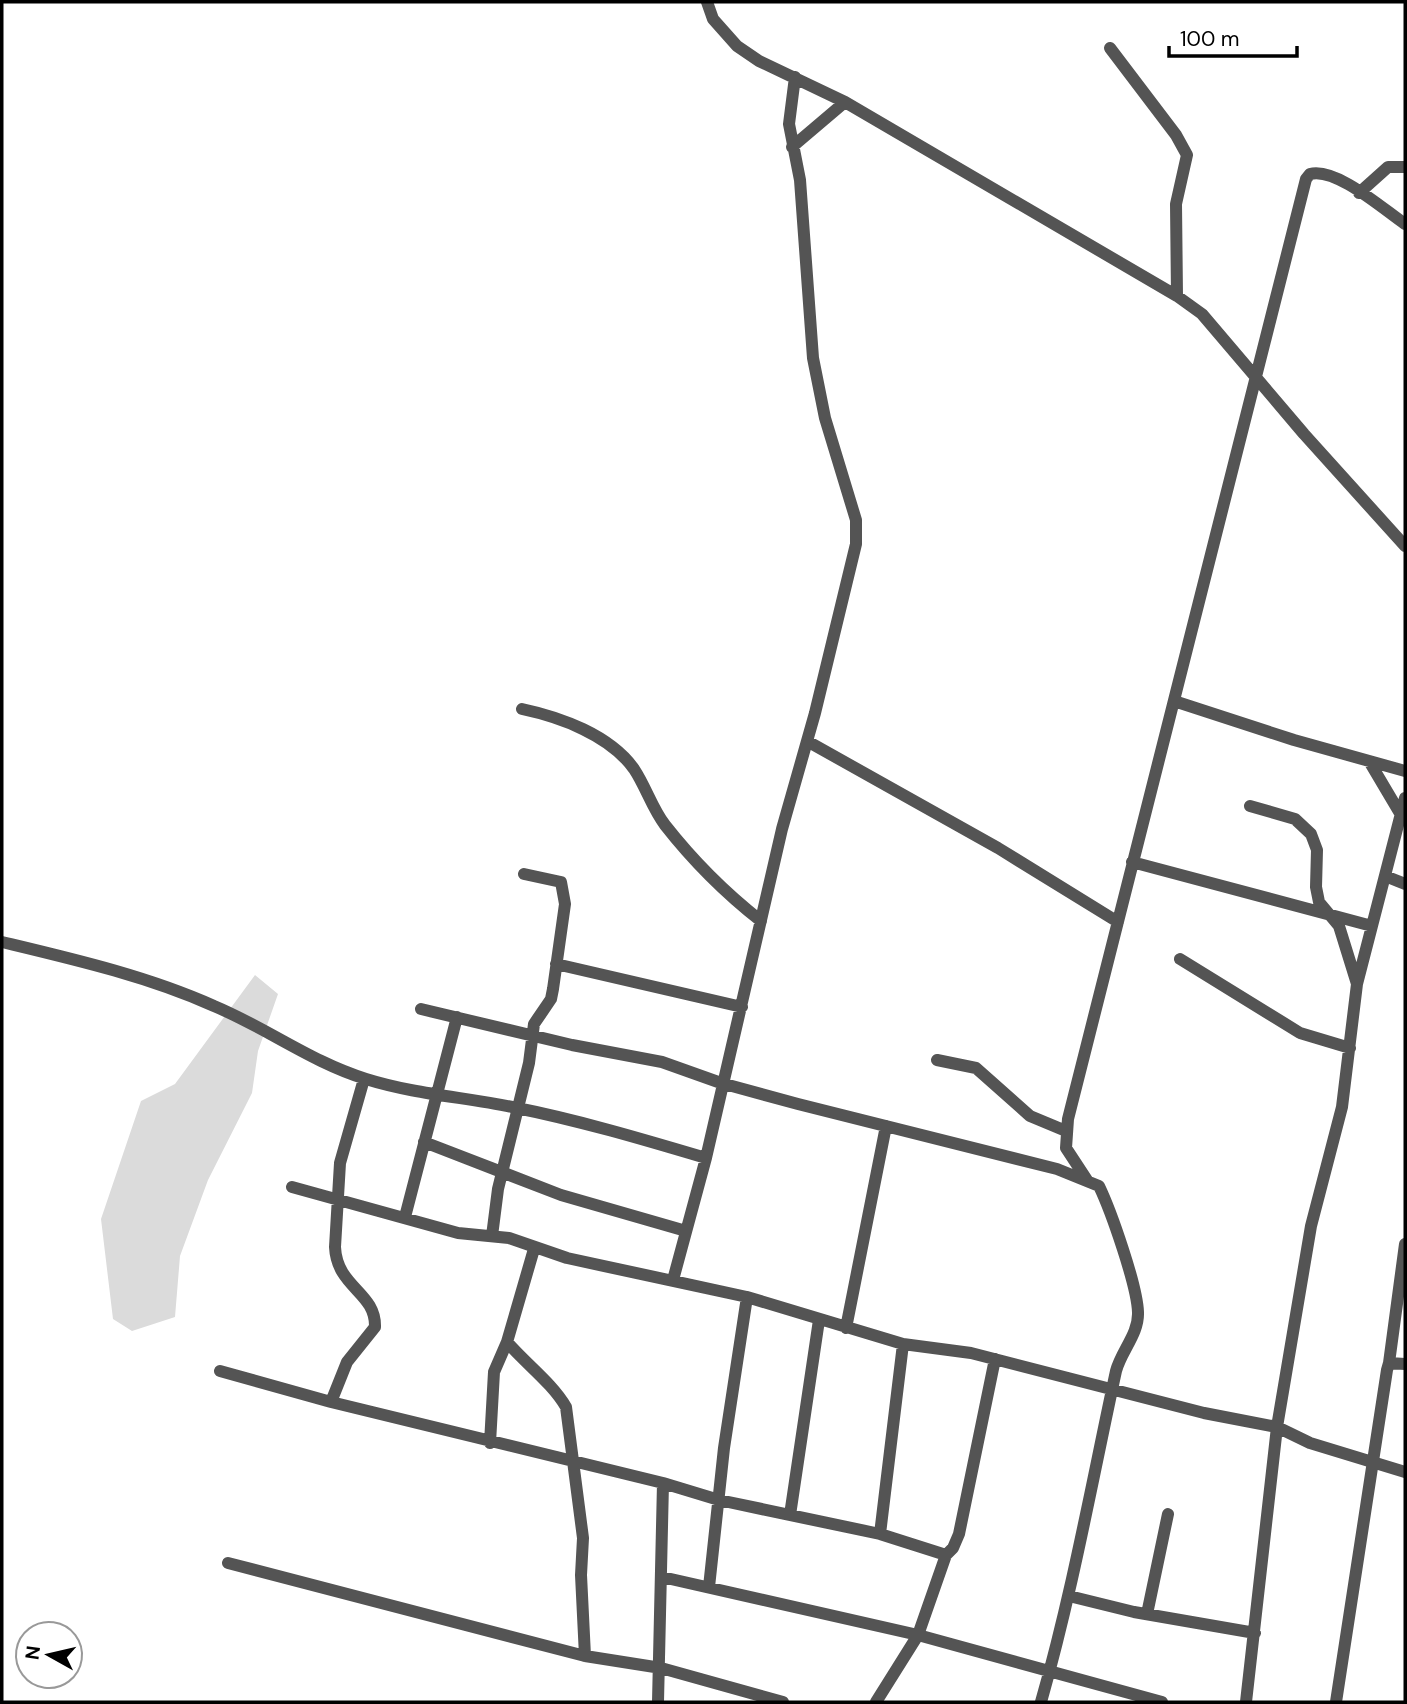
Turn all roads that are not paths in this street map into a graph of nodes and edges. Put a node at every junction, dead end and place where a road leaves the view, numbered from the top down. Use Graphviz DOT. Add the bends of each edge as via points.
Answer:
graph roads {
  1 [pos="707,2"];
  2 [pos="1110,48"];
  3 [pos="795,77"];
  4 [pos="845,102"];
  5 [pos="792,146"];
  6 [pos="1405,167"];
  7 [pos="1359,193"];
  8 [pos="1405,224"];
  9 [pos="1177,296"];
  10 [pos="1256,380"];
  11 [pos="1405,546"];
  12 [pos="1174,701"];
  13 [pos="522,709"];
  14 [pos="807,741"];
  15 [pos="1369,761"];
  16 [pos="1405,771"];
  17 [pos="1405,798"];
  18 [pos="1250,806"];
  19 [pos="1401,815"];
  20 [pos="1132,862"];
  21 [pos="524,874"];
  22 [pos="1385,876"];
  23 [pos="1405,884"];
  24 [pos="1330,915"];
  25 [pos="761,921"];
  26 [pos="1118,922"];
  27 [pos="1372,926"];
  28 [pos="2,942"];
  29 [pos="1180,959"];
  30 [pos="556,964"];
  31 [pos="1357,984"];
  32 [pos="742,1007"];
  33 [pos="421,1009"];
  34 [pos="457,1017"];
  35 [pos="533,1035"];
  36 [pos="1350,1048"];
  37 [pos="937,1060"];
  38 [pos="364,1079"];
  39 [pos="721,1083"];
  40 [pos="436,1096"];
  41 [pos="517,1108"];
  42 [pos="886,1126"];
  43 [pos="1066,1131"];
  44 [pos="424,1142"];
  45 [pos="706,1158"];
  46 [pos="504,1172"];
  47 [pos="1087,1180"];
  48 [pos="292,1187"];
  49 [pos="338,1202"];
  50 [pos="405,1217"];
  51 [pos="686,1231"];
  52 [pos="492,1236"];
  53 [pos="1405,1244"];
  54 [pos="534,1249"];
  55 [pos="673,1280"];
  56 [pos="747,1297"];
  57 [pos="819,1320"];
  58 [pos="846,1328"];
  59 [pos="507,1342"];
  60 [pos="903,1344"];
  61 [pos="995,1359"];
  62 [pos="1389,1363"];
  63 [pos="1405,1364"];
  64 [pos="220,1371"];
  65 [pos="1115,1388"];
  66 [pos="331,1402"];
  67 [pos="1277,1427"];
  68 [pos="490,1443"];
  69 [pos="576,1463"];
  70 [pos="1373,1464"];
  71 [pos="1405,1472"];
  72 [pos="663,1483"];
  73 [pos="719,1500"];
  74 [pos="1168,1514"];
  75 [pos="790,1515"];
  76 [pos="880,1534"];
  77 [pos="946,1555"];
  78 [pos="228,1563"];
  79 [pos="662,1577"];
  80 [pos="709,1587"];
  81 [pos="1069,1597"];
  82 [pos="1147,1614"];
  83 [pos="1255,1633"];
  84 [pos="918,1635"];
  85 [pos="585,1656"];
  86 [pos="661,1668"];
  87 [pos="1050,1671"];
  88 [pos="658,1702"];
  89 [pos="783,1702"];
  90 [pos="876,1702"];
  91 [pos="1041,1702"];
  92 [pos="1162,1702"];
  93 [pos="1246,1702"];
  94 [pos="1336,1702"];
  1 -- 3 [label="street" via="713,19 737,46"];
  2 -- 9 [label="street" via="1187,155 1177,204"];
  3 -- 4 [label="street"];
  3 -- 5 [label="street" via="789,124"];
  4 -- 5 [label="street"];
  4 -- 9 [label="street"];
  5 -- 14 [label="street" via="800,180 813,358 825,418 856,520 852,567"];
  6 -- 7 [label="street" via="1388,167"];
  7 -- 8 [label="street"];
  7 -- 10 [label="street" via="1319,172 1306,179"];
  9 -- 10 [label="street" via="1202,314"];
  10 -- 11 [label="street"];
  10 -- 12 [label="street"];
  12 -- 15 [label="street"];
  12 -- 20 [label="street"];
  13 -- 25 [label="street" via="568,720 620,754 693,860"];
  14 -- 25 [label="street"];
  14 -- 26 [label="street" via="998,848"];
  15 -- 16 [label="street"];
  15 -- 19 [label="street"];
  17 -- 19 [label="street"];
  18 -- 24 [label="street" via="1294,820 1311,834 1317,850 1319,902"];
  19 -- 22 [label="street"];
  20 -- 24 [label="street"];
  20 -- 26 [label="street"];
  21 -- 30 [label="street" via="564,887"];
  22 -- 23 [label="street"];
  22 -- 27 [label="street"];
  24 -- 27 [label="street"];
  24 -- 31 [label="street" via="1339,926"];
  25 -- 32 [label="street"];
  26 -- 43 [label="street"];
  27 -- 31 [label="street"];
  28 -- 38 [label="street" via="180,992 246,1019 293,1049"];
  29 -- 36 [label="street" via="1300,1032"];
  30 -- 32 [label="street"];
  30 -- 35 [label="street" via="551,999 537,1017"];
  31 -- 36 [label="street"];
  32 -- 39 [label="street"];
  33 -- 34 [label="street"];
  34 -- 35 [label="street"];
  34 -- 40 [label="street"];
  35 -- 39 [label="street" via="662,1062"];
  35 -- 41 [label="street"];
  36 -- 67 [label="street" via="1342,1107 1311,1226"];
  37 -- 43 [label="street" via="976,1068 1030,1116"];
  38 -- 40 [label="street"];
  38 -- 49 [label="street" via="340,1163"];
  39 -- 42 [label="street"];
  39 -- 45 [label="street"];
  40 -- 41 [label="street"];
  40 -- 44 [label="street"];
  41 -- 45 [label="street"];
  41 -- 46 [label="street"];
  42 -- 47 [label="street"];
  42 -- 58 [label="street"];
  43 -- 47 [label="street" via="1066,1148"];
  44 -- 46 [label="street"];
  44 -- 50 [label="street"];
  45 -- 51 [label="street"];
  46 -- 51 [label="street" via="561,1195"];
  46 -- 52 [label="street"];
  47 -- 65 [label="street" via="1099,1186 1109,1206 1138,1312 1120,1359"];
  48 -- 49 [label="street"];
  49 -- 50 [label="street"];
  49 -- 66 [label="street" via="336,1258 345,1280 372,1306 375,1327 347,1362"];
  50 -- 52 [label="street" via="458,1233"];
  51 -- 55 [label="street"];
  52 -- 54 [label="street"];
  53 -- 62 [label="street"];
  54 -- 55 [label="street"];
  54 -- 59 [label="street"];
  55 -- 56 [label="street"];
  56 -- 57 [label="street"];
  56 -- 73 [label="street"];
  57 -- 58 [label="street"];
  57 -- 75 [label="street"];
  58 -- 60 [label="street"];
  59 -- 68 [label="street" via="492,1382"];
  59 -- 69 [label="street" via="566,1407"];
  60 -- 61 [label="street"];
  60 -- 76 [label="street"];
  61 -- 65 [label="street"];
  61 -- 77 [label="street" via="959,1534"];
  62 -- 63 [label="street"];
  62 -- 70 [label="street"];
  64 -- 66 [label="street"];
  65 -- 67 [label="street"];
  65 -- 81 [label="street"];
  66 -- 68 [label="street"];
  67 -- 70 [label="street"];
  67 -- 83 [label="street"];
  68 -- 69 [label="street"];
  69 -- 72 [label="street"];
  69 -- 85 [label="street"];
  70 -- 71 [label="street"];
  70 -- 94 [label="street"];
  72 -- 73 [label="street"];
  72 -- 79 [label="street"];
  73 -- 75 [label="street"];
  73 -- 80 [label="street"];
  74 -- 82 [label="street"];
  75 -- 76 [label="street"];
  76 -- 77 [label="street"];
  77 -- 84 [label="street"];
  78 -- 85 [label="street"];
  79 -- 80 [label="street"];
  79 -- 86 [label="street"];
  80 -- 84 [label="street"];
  81 -- 82 [label="street"];
  81 -- 87 [label="street"];
  82 -- 83 [label="street"];
  83 -- 93 [label="street"];
  84 -- 87 [label="street"];
  84 -- 90 [label="street"];
  85 -- 86 [label="street"];
  86 -- 88 [label="street"];
  86 -- 89 [label="street"];
  87 -- 91 [label="street"];
  87 -- 92 [label="street"];
}
